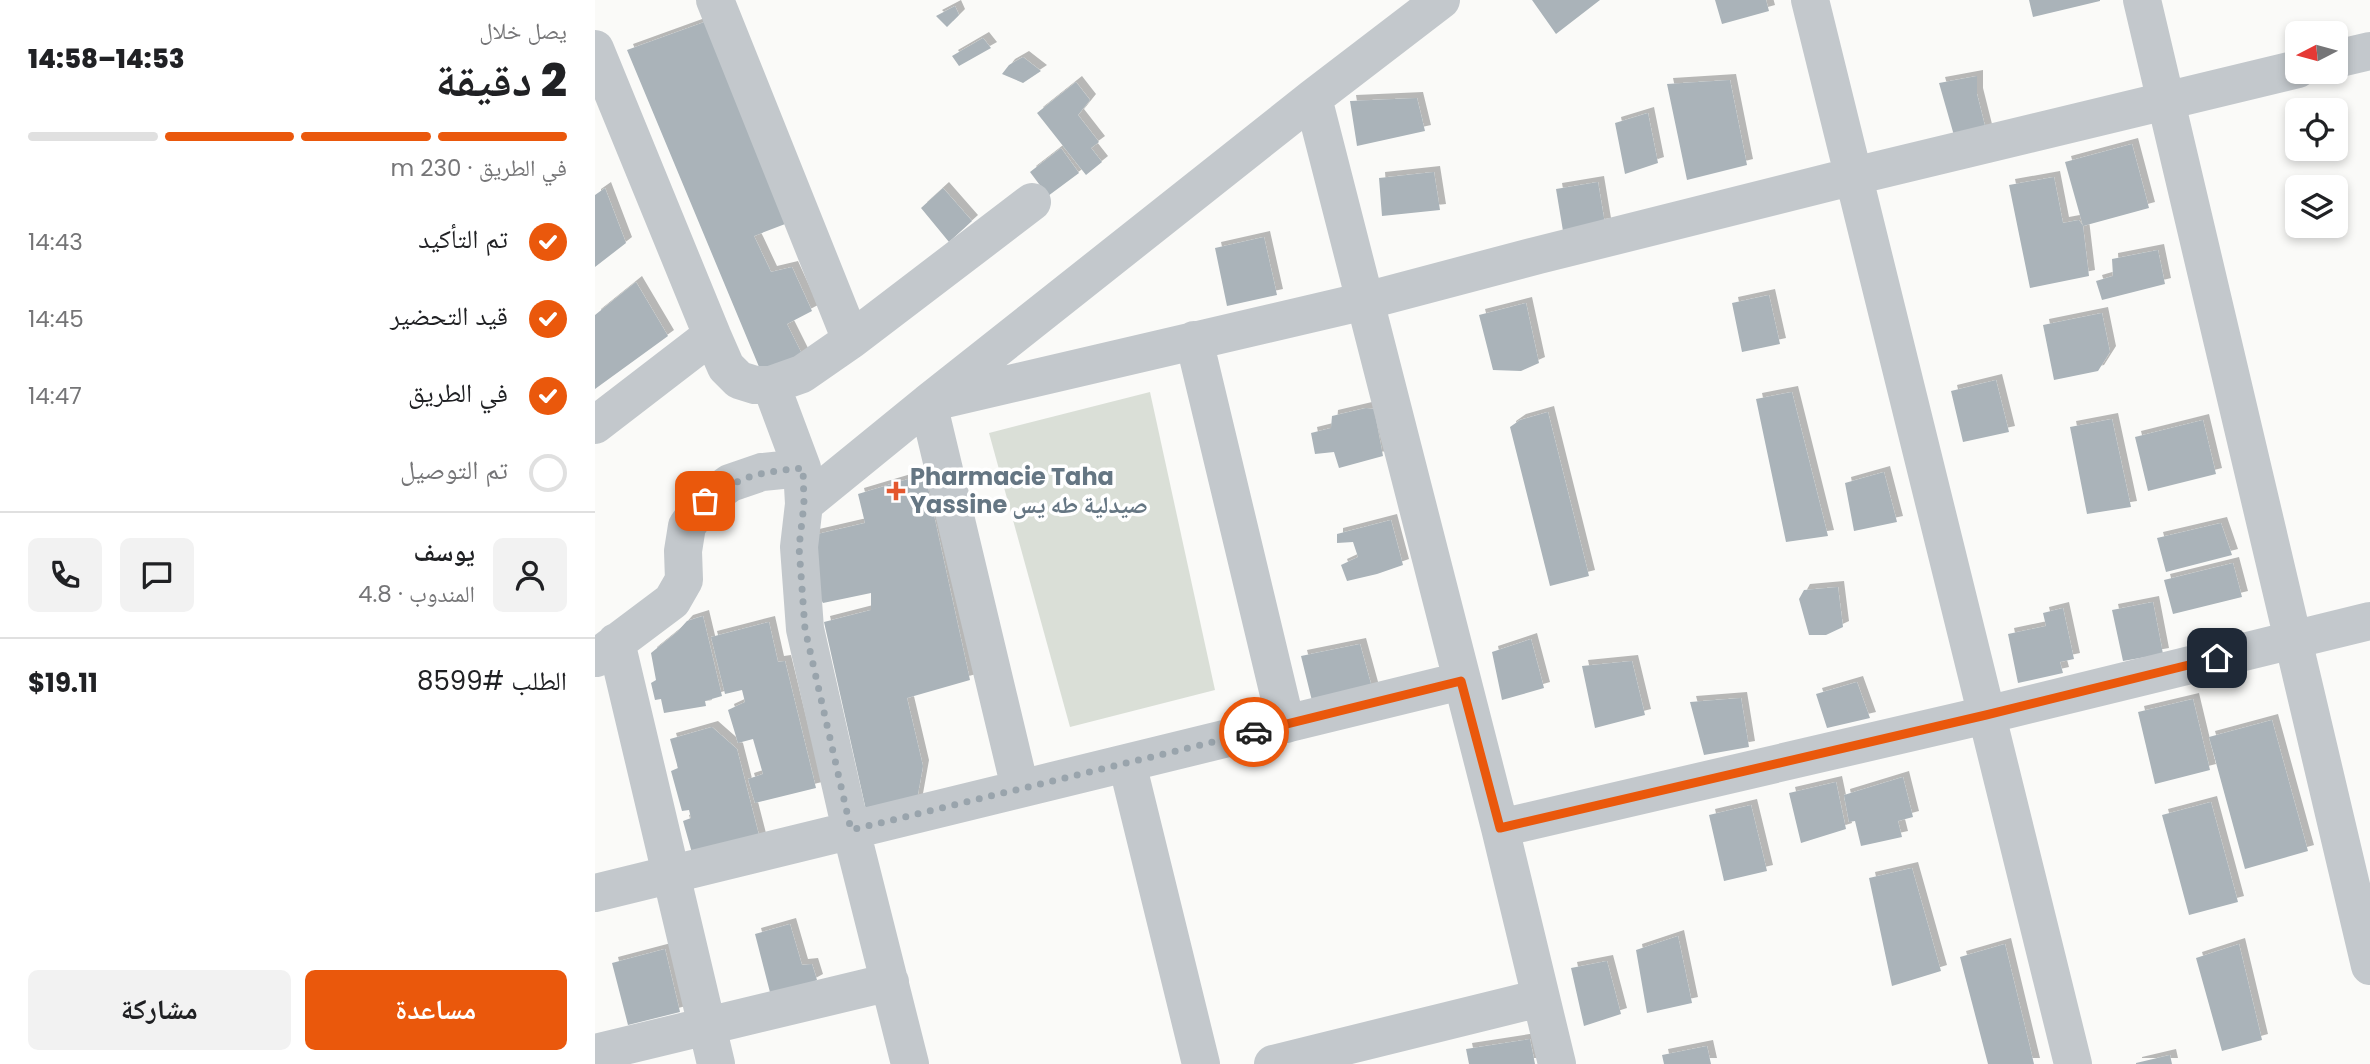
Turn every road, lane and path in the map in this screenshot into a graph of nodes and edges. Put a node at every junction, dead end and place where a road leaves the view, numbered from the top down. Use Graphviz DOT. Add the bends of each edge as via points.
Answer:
graph roads {
  1 [pos="715,0"];
  2 [pos="1441,0"];
  3 [pos="1809,0"];
  4 [pos="2142,0"];
  5 [pos="595,49"];
  6 [pos="2370,51"];
  7 [pos="2349,57"];
  8 [pos="2285,72"];
  9 [pos="1313,98"];
  10 [pos="2167,101"];
  11 [pos="1854,176"];
  12 [pos="1032,202"];
  13 [pos="1365,301"];
  14 [pos="712,335"];
  15 [pos="851,340"];
  16 [pos="1194,340"];
  17 [pos="771,385"];
  18 [pos="928,403"];
  19 [pos="595,425"];
  20 [pos="803,486"];
  21 [pos="2370,621"];
  22 [pos="2294,639"];
  23 [pos="606,650"];
  24 [pos="1461,681"];
  25 [pos="1986,715"];
  26 [pos="1286,724"];
  27 [pos="1126,763"];
  28 [pos="1020,788"];
  29 [pos="1500,828"];
  30 [pos="851,830"];
  31 [pos="671,875"];
  32 [pos="595,893"];
  33 [pos="2370,966"];
  34 [pos="890,982"];
  35 [pos="1541,998"];
  36 [pos="706,1028"];
  37 [pos="595,1053"];
  38 [pos="1364,1054"];
  39 [pos="716,1064"];
  40 [pos="910,1064"];
  41 [pos="1201,1064"];
  42 [pos="1273,1064"];
  43 [pos="1557,1064"];
  44 [pos="2073,1064"];
  1 -- 15 [label="street"];
  2 -- 9 [label="street"];
  3 -- 11 [label="street"];
  4 -- 10 [label="street"];
  5 -- 14 [label="street"];
  6 -- 7 [label="street"];
  8 -- 10 [label="street"];
  9 -- 13 [label="street"];
  9 -- 18 [label="street"];
  10 -- 11 [label="street"];
  10 -- 22 [label="street"];
  11 -- 13 [label="street"];
  11 -- 25 [label="street"];
  12 -- 15 [label="street"];
  13 -- 16 [label="street"];
  13 -- 24 [label="street"];
  14 -- 17 [label="street" via="726,367 740,380"];
  14 -- 19 [label="street"];
  15 -- 17 [label="street" via="801,374"];
  16 -- 18 [label="street"];
  16 -- 26 [label="street"];
  17 -- 20 [label="street"];
  18 -- 20 [label="street"];
  18 -- 28 [label="street"];
  20 -- 23 [label="street" via="762,472 730,483 705,501 687,526 684,580 673,601"];
  20 -- 30 [label="street" via="799,547 805,629"];
  21 -- 22 [label="street"];
  22 -- 25 [label="street"];
  22 -- 33 [label="street"];
  23 -- 31 [label="street"];
  24 -- 26 [label="street"];
  24 -- 29 [label="street"];
  25 -- 29 [label="street"];
  25 -- 44 [label="street"];
  26 -- 27 [label="street"];
  27 -- 28 [label="street"];
  27 -- 41 [label="street"];
  28 -- 30 [label="street"];
  29 -- 35 [label="street"];
  30 -- 31 [label="street"];
  30 -- 34 [label="street"];
  31 -- 32 [label="street"];
  31 -- 36 [label="street"];
  34 -- 36 [label="street"];
  34 -- 40 [label="street"];
  35 -- 38 [label="street"];
  35 -- 43 [label="street"];
  36 -- 37 [label="street"];
  36 -- 39 [label="street"];
  38 -- 42 [label="street"];
}
